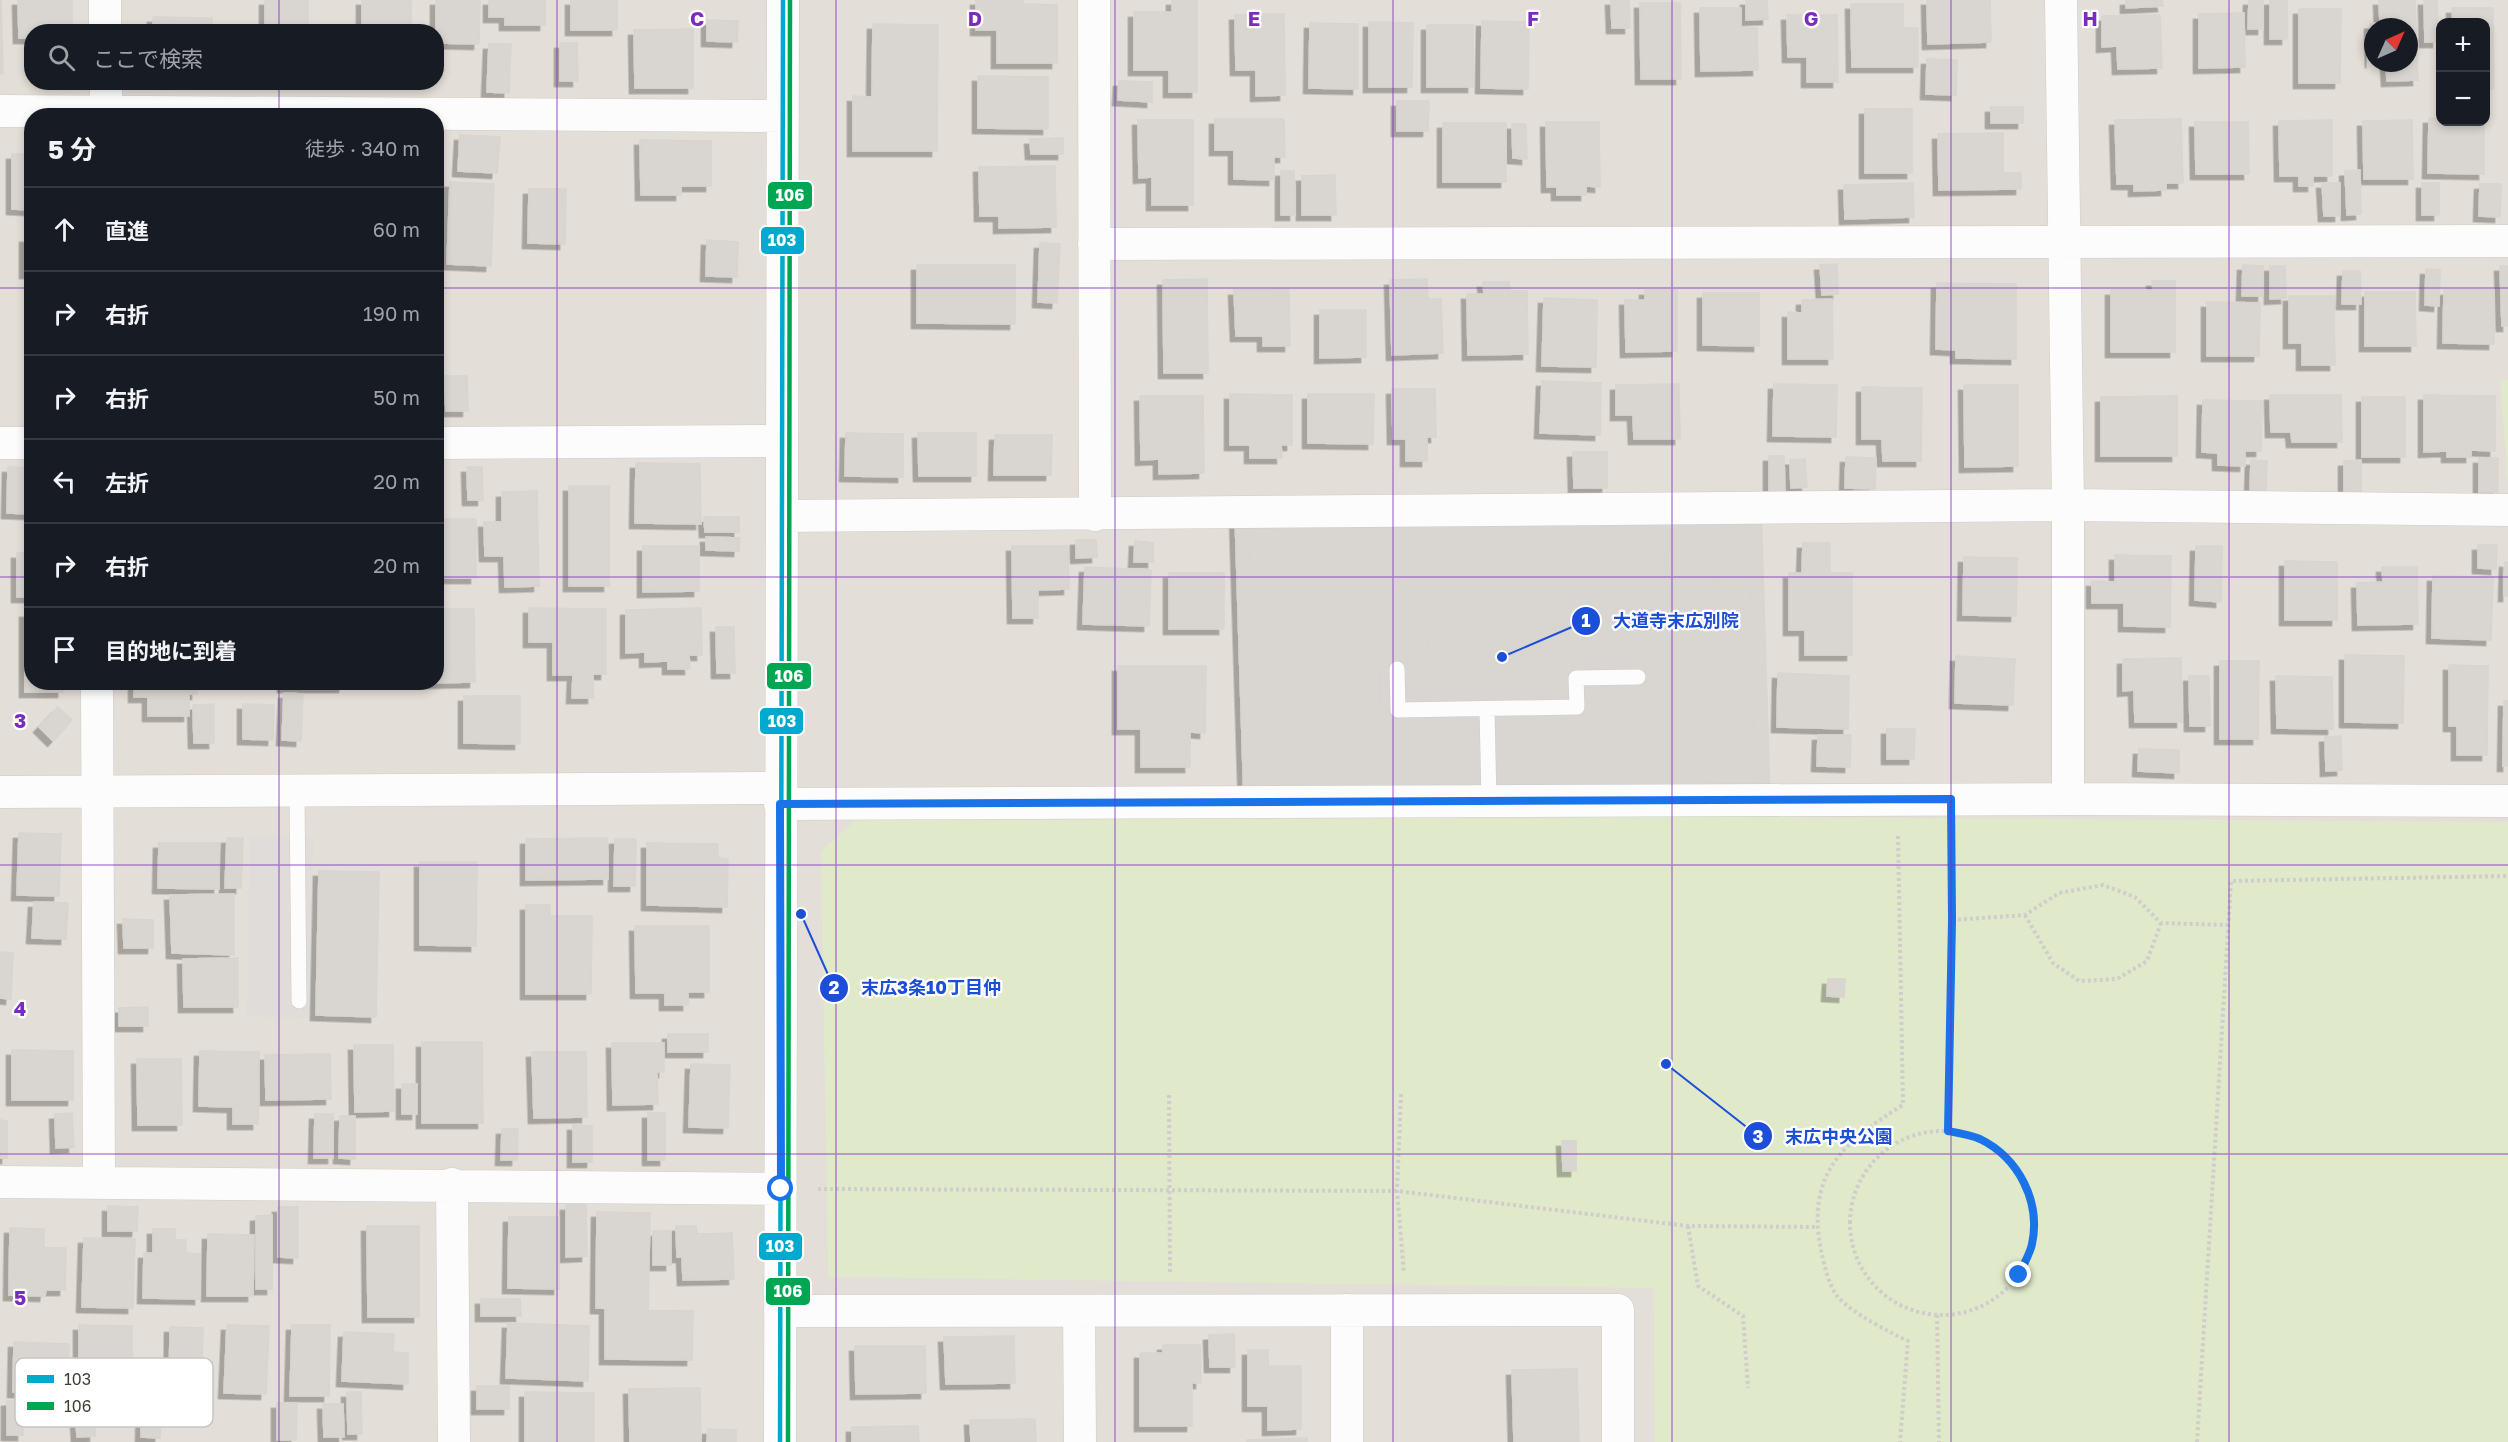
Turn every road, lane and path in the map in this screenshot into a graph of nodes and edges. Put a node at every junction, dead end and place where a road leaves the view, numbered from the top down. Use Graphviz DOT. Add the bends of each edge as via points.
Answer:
graph roads {
  1 [pos="105,0"];
  2 [pos="783,0"];
  3 [pos="1094,0"];
  4 [pos="2061,0"];
  5 [pos="105,24"];
  6 [pos="106,103"];
  7 [pos="40,108"];
  8 [pos="366,108"];
  9 [pos="24,109"];
  10 [pos="444,109"];
  11 [pos="0,111"];
  12 [pos="783,116"];
  13 [pos="2064,240"];
  14 [pos="2508,241"];
  15 [pos="1094,244"];
  16 [pos="782,441"];
  17 [pos="444,442"];
  18 [pos="0,443"];
  19 [pos="24,443"];
  20 [pos="2068,505"];
  21 [pos="2508,510"];
  22 [pos="1095,515"];
  23 [pos="782,516"];
  24 [pos="1397,669"];
  25 [pos="1638,677"];
  26 [pos="97,690"];
  27 [pos="1487,709"];
  28 [pos="0,792"];
  29 [pos="97,792"];
  30 [pos="297,792"];
  31 [pos="780,796"];
  32 [pos="1951,799"];
  33 [pos="2068,799"];
  34 [pos="1897,800"];
  35 [pos="1489,801"];
  36 [pos="2508,801"];
  37 [pos="2508,876"];
  38 [pos="2025,915"];
  39 [pos="1952,920"];
  40 [pos="2161,923"];
  41 [pos="2228,924"];
  42 [pos="299,1001"];
  43 [pos="1401,1094"];
  44 [pos="1168,1095"];
  45 [pos="1948,1131"];
  46 [pos="0,1182"];
  47 [pos="99,1182"];
  48 [pos="452,1184"];
  49 [pos="1168,1188"];
  50 [pos="781,1189"];
  51 [pos="1397,1191"];
  52 [pos="1688,1226"];
  53 [pos="1817,1227"];
  54 [pos="1347,1310"];
  55 [pos="1407,1310"];
  56 [pos="780,1311"];
  57 [pos="1079,1311"];
  58 [pos="1170,1311"];
  59 [pos="1937,1316"];
  60 [pos="1748,1388"];
  61 [pos="454,1442"];
  62 [pos="780,1442"];
  63 [pos="1080,1442"];
  64 [pos="1347,1442"];
  65 [pos="1618,1442"];
  66 [pos="1900,1442"];
  67 [pos="1939,1442"];
  68 [pos="2197,1442"];
  1 -- 5 [label="street"];
  2 -- 12 [label="street"];
  3 -- 15 [label="street"];
  4 -- 13 [label="street"];
  6 -- 7 [label="street"];
  6 -- 8 [label="street"];
  9 -- 11 [label="street"];
  10 -- 12 [label="street"];
  12 -- 16 [label="street"];
  13 -- 14 [label="street"];
  13 -- 15 [label="street"];
  13 -- 20 [label="street"];
  15 -- 22 [label="street"];
  16 -- 17 [label="street"];
  16 -- 23 [label="street"];
  18 -- 19 [label="street"];
  20 -- 21 [label="street"];
  20 -- 22 [label="street"];
  20 -- 33 [label="street"];
  22 -- 23 [label="street"];
  23 -- 31 [label="street"];
  24 -- 27 [label="lane" via="1398,710"];
  25 -- 27 [label="lane" via="1576,678 1577,707"];
  26 -- 29 [label="street"];
  27 -- 35 [label="lane"];
  28 -- 29 [label="street"];
  29 -- 30 [label="street"];
  29 -- 47 [label="street"];
  30 -- 31 [label="street"];
  30 -- 42 [label="lane"];
  31 -- 35 [label="street"];
  31 -- 50 [label="street"];
  32 -- 33 [label="street"];
  32 -- 34 [label="street"];
  32 -- 39 [label="path"];
  33 -- 36 [label="street"];
  34 -- 35 [label="street"];
  34 -- 53 [label="path" via="1904,1105 1850,1142 1822,1182"];
  37 -- 41 [label="path" via="2231,881"];
  38 -- 39 [label="path"];
  38 -- 40 [label="path" via="2059,893 2103,885 2135,897"];
  38 -- 40 [label="path" via="2053,963 2079,981 2117,979 2147,961"];
  39 -- 45 [label="path"];
  40 -- 41 [label="path"];
  41 -- 68 [label="path"];
  43 -- 51 [label="path"];
  44 -- 49 [label="path"];
  45 -- 59 [label="path" via="1979,1139 2006,1157 2025,1183 2034,1213 2032,1245 2019,1275 1997,1298 1969,1312"];
  45 -- 59 [label="path" via="1919,1133 1893,1145 1871,1164 1856,1189 1850,1217 1853,1246 1864,1273 1884,1294 1909,1310"];
  46 -- 47 [label="street"];
  47 -- 48 [label="street"];
  48 -- 50 [label="street"];
  48 -- 61 [label="street"];
  49 -- 50 [label="path"];
  49 -- 51 [label="path"];
  49 -- 58 [label="path"];
  50 -- 56 [label="street"];
  51 -- 52 [label="path"];
  51 -- 55 [label="path"];
  52 -- 53 [label="path"];
  52 -- 60 [label="path" via="1698,1286 1743,1316"];
  53 -- 66 [label="path" via="1824,1262 1838,1297 1881,1328 1908,1341"];
  54 -- 55 [label="street"];
  54 -- 58 [label="street"];
  54 -- 64 [label="street"];
  55 -- 65 [label="street" via="1618,1310"];
  56 -- 57 [label="street"];
  56 -- 62 [label="street"];
  57 -- 58 [label="street"];
  57 -- 63 [label="street"];
  59 -- 67 [label="path"];
}
